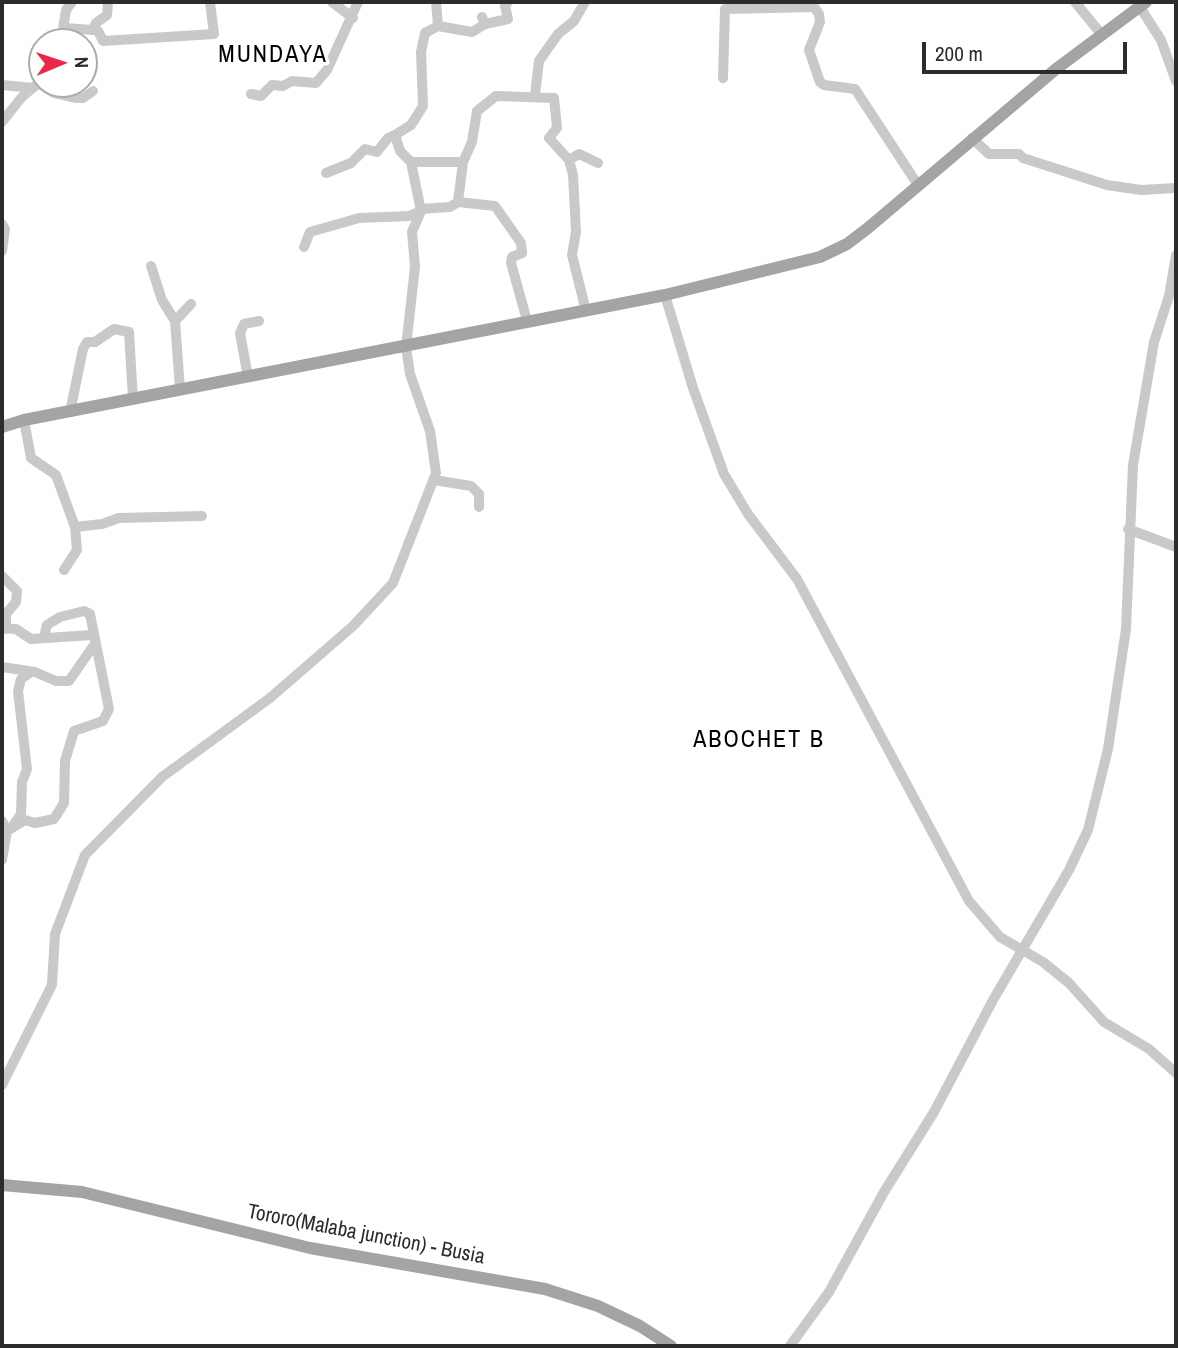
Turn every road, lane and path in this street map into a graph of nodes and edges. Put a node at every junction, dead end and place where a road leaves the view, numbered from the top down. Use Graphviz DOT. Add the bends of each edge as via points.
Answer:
graph roads {
  1 [pos="72,2"];
  2 [pos="108,2"];
  3 [pos="210,2"];
  4 [pos="332,2"];
  5 [pos="358,2"];
  6 [pos="436,2"];
  7 [pos="508,2"];
  8 [pos="585,2"];
  9 [pos="1075,2"];
  10 [pos="1143,4"];
  11 [pos="353,18"];
  12 [pos="438,26"];
  13 [pos="64,28"];
  14 [pos="96,28"];
  15 [pos="1102,35"];
  16 [pos="98,36"];
  17 [pos="723,78"];
  18 [pos="1176,81"];
  19 [pos="28,84"];
  20 [pos="2,85"];
  21 [pos="251,94"];
  22 [pos="28,95"];
  23 [pos="534,95"];
  24 [pos="2,122"];
  25 [pos="395,135"];
  26 [pos="972,138"];
  27 [pos="569,160"];
  28 [pos="411,162"];
  29 [pos="463,162"];
  30 [pos="598,163"];
  31 [pos="326,173"];
  32 [pos="918,186"];
  33 [pos="1176,188"];
  34 [pos="458,202"];
  35 [pos="421,210"];
  36 [pos="2,224"];
  37 [pos="303,247"];
  38 [pos="2,250"];
  39 [pos="1176,255"];
  40 [pos="151,266"];
  41 [pos="665,295"];
  42 [pos="191,304"];
  43 [pos="586,311"];
  44 [pos="175,321"];
  45 [pos="259,321"];
  46 [pos="530,322"];
  47 [pos="405,347"];
  48 [pos="248,377"];
  49 [pos="180,389"];
  50 [pos="133,399"];
  51 [pos="70,412"];
  52 [pos="24,420"];
  53 [pos="2,428"];
  54 [pos="434,480"];
  55 [pos="480,507"];
  56 [pos="202,516"];
  57 [pos="75,527"];
  58 [pos="1128,529"];
  59 [pos="1176,547"];
  60 [pos="64,570"];
  61 [pos="2,576"];
  62 [pos="4,629"];
  63 [pos="44,637"];
  64 [pos="93,640"];
  65 [pos="2,667"];
  66 [pos="31,672"];
  67 [pos="8,825"];
  68 [pos="2,860"];
  69 [pos="1025,949"];
  70 [pos="1176,1073"];
  71 [pos="2,1085"];
  72 [pos="2,1185"];
  73 [pos="671,1346"];
  74 [pos="790,1346"];
  1 -- 13 [label="street"];
  2 -- 14 [label="street" via="107,15"];
  3 -- 16 [label="street" via="214,34 103,41"];
  4 -- 11 [label="street"];
  5 -- 11 [label="street"];
  6 -- 12 [label="street"];
  7 -- 12 [label="street" via="508,19 483,20 472,32"];
  8 -- 23 [label="street" via="575,21 558,34 540,61"];
  9 -- 15 [label="street"];
  10 -- 15 [label="main road"];
  10 -- 18 [label="street"];
  11 -- 21 [label="street" via="316,83 292,81 272,85 261,96"];
  12 -- 25 [label="street" via="428,30 422,44 423,106 411,125"];
  15 -- 26 [label="main road"];
  17 -- 32 [label="street" via="726,9 814,7 820,22 809,50 820,82 855,89"];
  19 -- 20 [label="street"];
  22 -- 24 [label="street"];
  23 -- 27 [label="street" via="554,98 557,128 549,138"];
  23 -- 29 [label="street" via="488,99 477,111"];
  25 -- 28 [label="street" via="400,151"];
  25 -- 31 [label="street" via="377,152 365,149 351,163"];
  26 -- 32 [label="main road"];
  26 -- 33 [label="street" via="989,153 1019,154 1107,185 1141,190"];
  27 -- 30 [label="street" via="579,155"];
  27 -- 43 [label="street" via="576,232 572,255"];
  28 -- 29 [label="street"];
  28 -- 35 [label="street"];
  29 -- 34 [label="street"];
  32 -- 41 [label="main road" via="835,251"];
  34 -- 35 [label="street"];
  34 -- 46 [label="street" via="495,206 514,230 522,253 512,257 511,263"];
  35 -- 37 [label="street" via="409,216 359,218 310,232"];
  35 -- 47 [label="street" via="412,232 415,267"];
  36 -- 38 [label="street"];
  39 -- 58 [label="street" via="1154,342 1133,465"];
  40 -- 44 [label="street" via="162,300"];
  41 -- 43 [label="main road"];
  41 -- 69 [label="street" via="695,396 737,498 797,579 969,901 1000,937"];
  42 -- 44 [label="street"];
  43 -- 46 [label="main road"];
  44 -- 49 [label="street"];
  45 -- 48 [label="street" via="244,324 240,333"];
  46 -- 47 [label="main road"];
  47 -- 48 [label="main road"];
  47 -- 54 [label="street" via="430,431"];
  48 -- 49 [label="main road"];
  49 -- 50 [label="main road"];
  50 -- 51 [label="main road"];
  50 -- 51 [label="street" via="129,332 114,329 87,342 83,349"];
  51 -- 52 [label="main road"];
  52 -- 53 [label="main road"];
  52 -- 57 [label="street" via="31,458 56,475"];
  54 -- 55 [label="street" via="471,486 479,494"];
  54 -- 71 [label="street" via="393,583 373,607 244,720 162,776 85,855 55,934 52,985"];
  56 -- 57 [label="street" via="119,518"];
  57 -- 60 [label="street" via="76,550"];
  58 -- 59 [label="street"];
  58 -- 69 [label="street" via="1126,629 1097,802 1069,870"];
  61 -- 62 [label="street" via="17,591"];
  62 -- 63 [label="street" via="16,629 31,639"];
  63 -- 64 [label="street"];
  63 -- 64 [label="street" via="47,625 69,612 84,611 92,616"];
  64 -- 66 [label="street" via="69,681"];
  64 -- 67 [label="street" via="109,709 103,721 75,731 65,761 64,803 54,819"];
  65 -- 66 [label="street"];
  66 -- 67 [label="street" via="21,679 18,691 27,769 21,814"];
  67 -- 68 [label="street"];
  69 -- 70 [label="street" via="1069,983 1104,1022 1149,1049"];
  69 -- 74 [label="street" via="934,1112 867,1219 844,1268"];
  72 -- 73 [label="main road, Tororo(Malaba junction) - Busia" via="82,1192 310,1248 545,1289 598,1306"];
}
